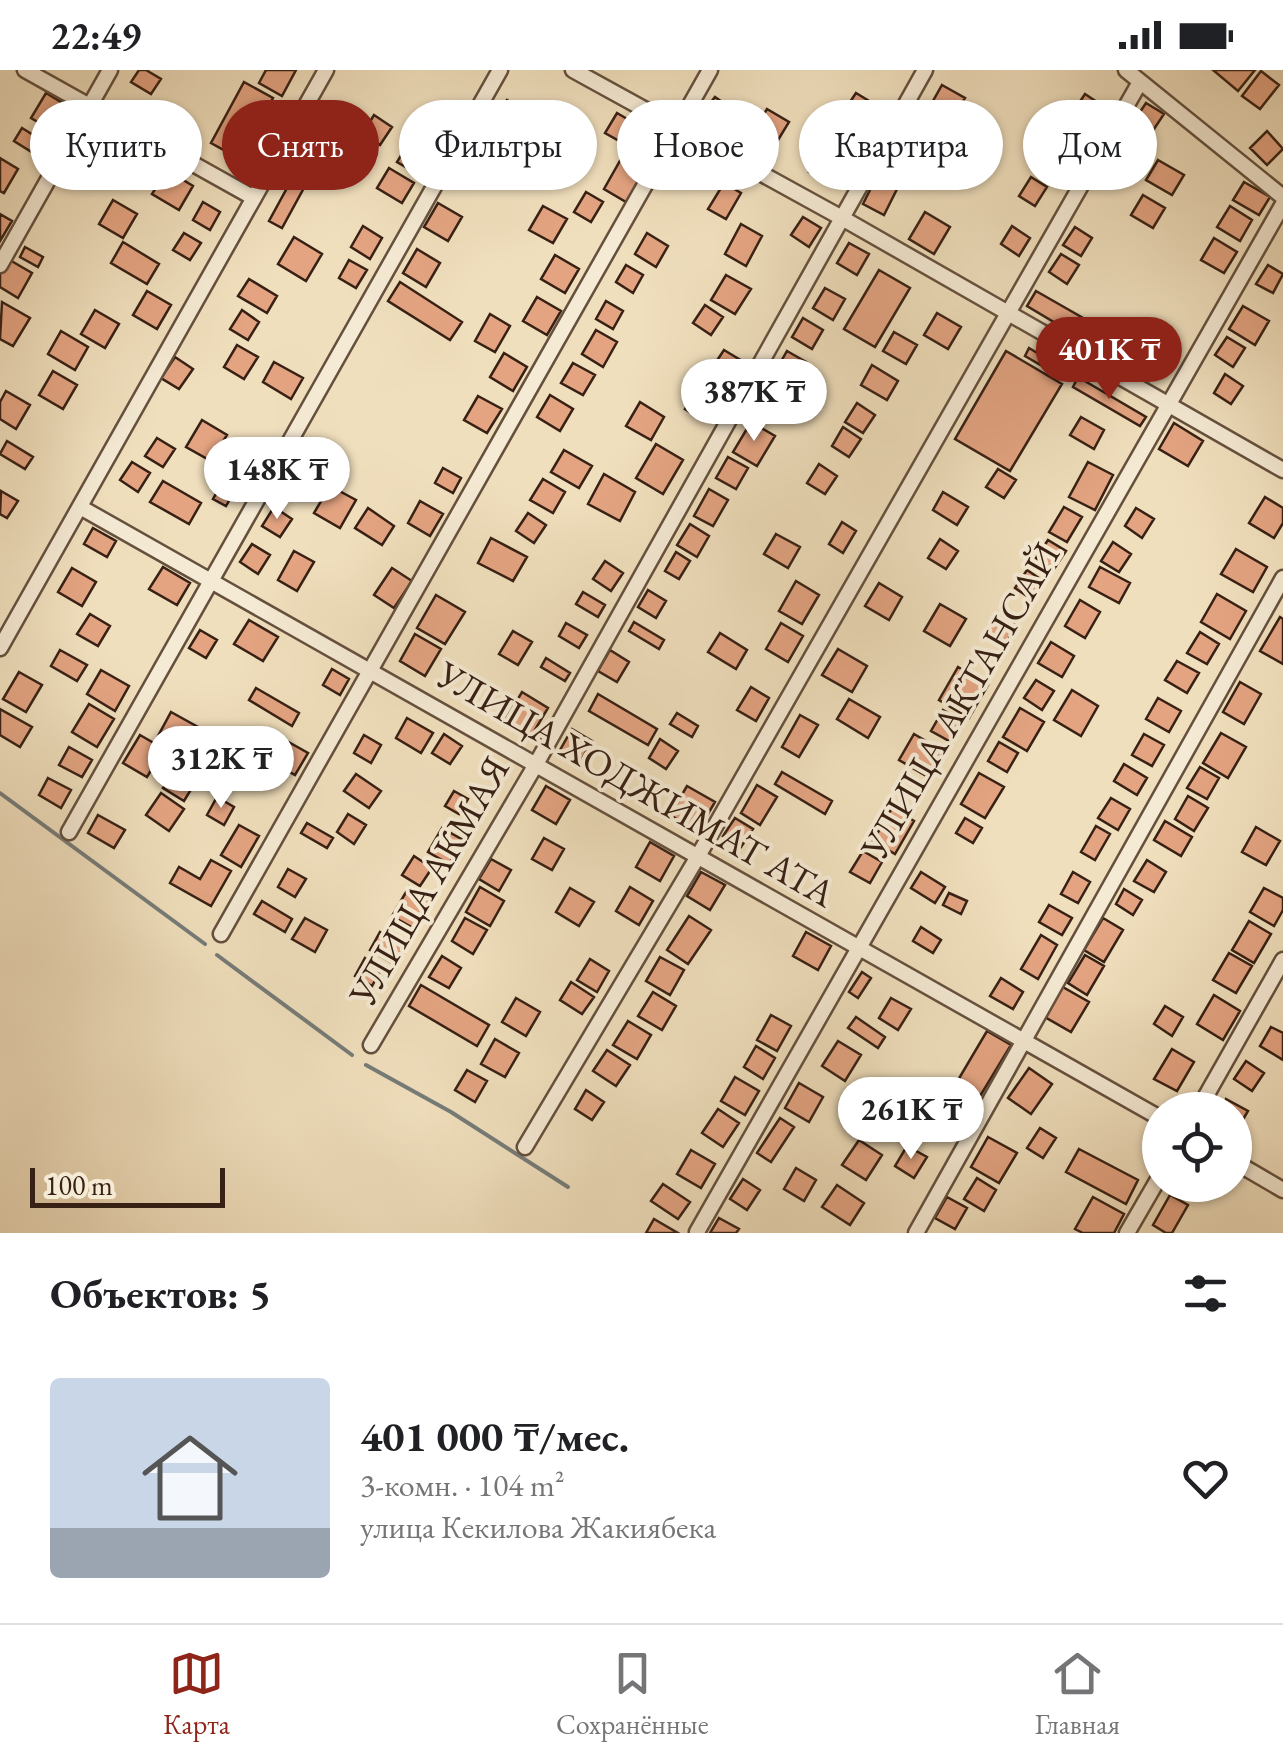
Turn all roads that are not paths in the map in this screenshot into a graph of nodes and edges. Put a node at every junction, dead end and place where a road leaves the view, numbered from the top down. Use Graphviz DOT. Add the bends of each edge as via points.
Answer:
graph roads {
  1 [pos="25,70"];
  2 [pos="110,70"];
  3 [pos="326,70"];
  4 [pos="500,70"];
  5 [pos="573,70"];
  6 [pos="710,70"];
  7 [pos="926,70"];
  8 [pos="1126,70"];
  9 [pos="1140,82"];
  10 [pos="81,100"];
  11 [pos="93,100"];
  12 [pos="626,100"];
  13 [pos="694,100"];
  14 [pos="202,169"];
  15 [pos="779,184"];
  16 [pos="42,190"];
  17 [pos="643,190"];
  18 [pos="254,198"];
  19 [pos="1283,201"];
  20 [pos="842,218"];
  21 [pos="0,265"];
  22 [pos="1008,314"];
  23 [pos="1168,402"];
  24 [pos="1283,470"];
  25 [pos="80,507"];
  26 [pos="1283,578"];
  27 [pos="212,581"];
  28 [pos="0,648"];
  29 [pos="372,670"];
  30 [pos="535,766"];
  31 [pos="69,832"];
  32 [pos="696,858"];
  33 [pos="221,934"];
  34 [pos="858,947"];
  35 [pos="1283,960"];
  36 [pos="1024,1041"];
  37 [pos="371,1044"];
  38 [pos="1208,1092"];
  39 [pos="1142,1108"];
  40 [pos="525,1147"];
  41 [pos="1252,1172"];
  42 [pos="1283,1190"];
  43 [pos="1145,1202"];
  44 [pos="697,1232"];
  45 [pos="916,1233"];
  46 [pos="1128,1233"];
  1 -- 10 [label="street"];
  2 -- 11 [label="street"];
  3 -- 18 [label="street"];
  4 -- 27 [label="street"];
  5 -- 12 [label="street"];
  6 -- 13 [label="street"];
  7 -- 20 [label="street, УЛИЦА АКМАЯ"];
  8 -- 9 [label="street"];
  9 -- 19 [label="street"];
  9 -- 22 [label="street"];
  14 -- 18 [label="street"];
  15 -- 20 [label="street"];
  16 -- 21 [label="street"];
  17 -- 29 [label="street"];
  18 -- 25 [label="street"];
  19 -- 23 [label="street, УЛИЦА АКТАНСАЙ"];
  20 -- 22 [label="street"];
  20 -- 30 [label="street, УЛИЦА АКМАЯ"];
  22 -- 23 [label="street"];
  22 -- 32 [label="street"];
  23 -- 24 [label="street"];
  23 -- 34 [label="street, УЛИЦА АКТАНСАЙ"];
  25 -- 27 [label="street, УЛИЦА ХОДЖИМАТ АТА"];
  25 -- 28 [label="street"];
  26 -- 36 [label="street"];
  27 -- 29 [label="street, УЛИЦА ХОДЖИМАТ АТА"];
  27 -- 31 [label="street"];
  29 -- 30 [label="street, УЛИЦА ХОДЖИМАТ АТА"];
  29 -- 33 [label="street"];
  30 -- 32 [label="street, УЛИЦА ХОДЖИМАТ АТА"];
  30 -- 37 [label="street, УЛИЦА АКМАЯ"];
  32 -- 34 [label="street, УЛИЦА ХОДЖИМАТ АТА"];
  32 -- 40 [label="street"];
  34 -- 36 [label="street, УЛИЦА ХОДЖИМАТ АТА"];
  34 -- 44 [label="street, УЛИЦА АКТАНСАЙ"];
  35 -- 38 [label="street"];
  36 -- 39 [label="street, УЛИЦА ХОДЖИМАТ АТА"];
  36 -- 45 [label="street"];
  41 -- 42 [label="street"];
  43 -- 46 [label="street"];
}
